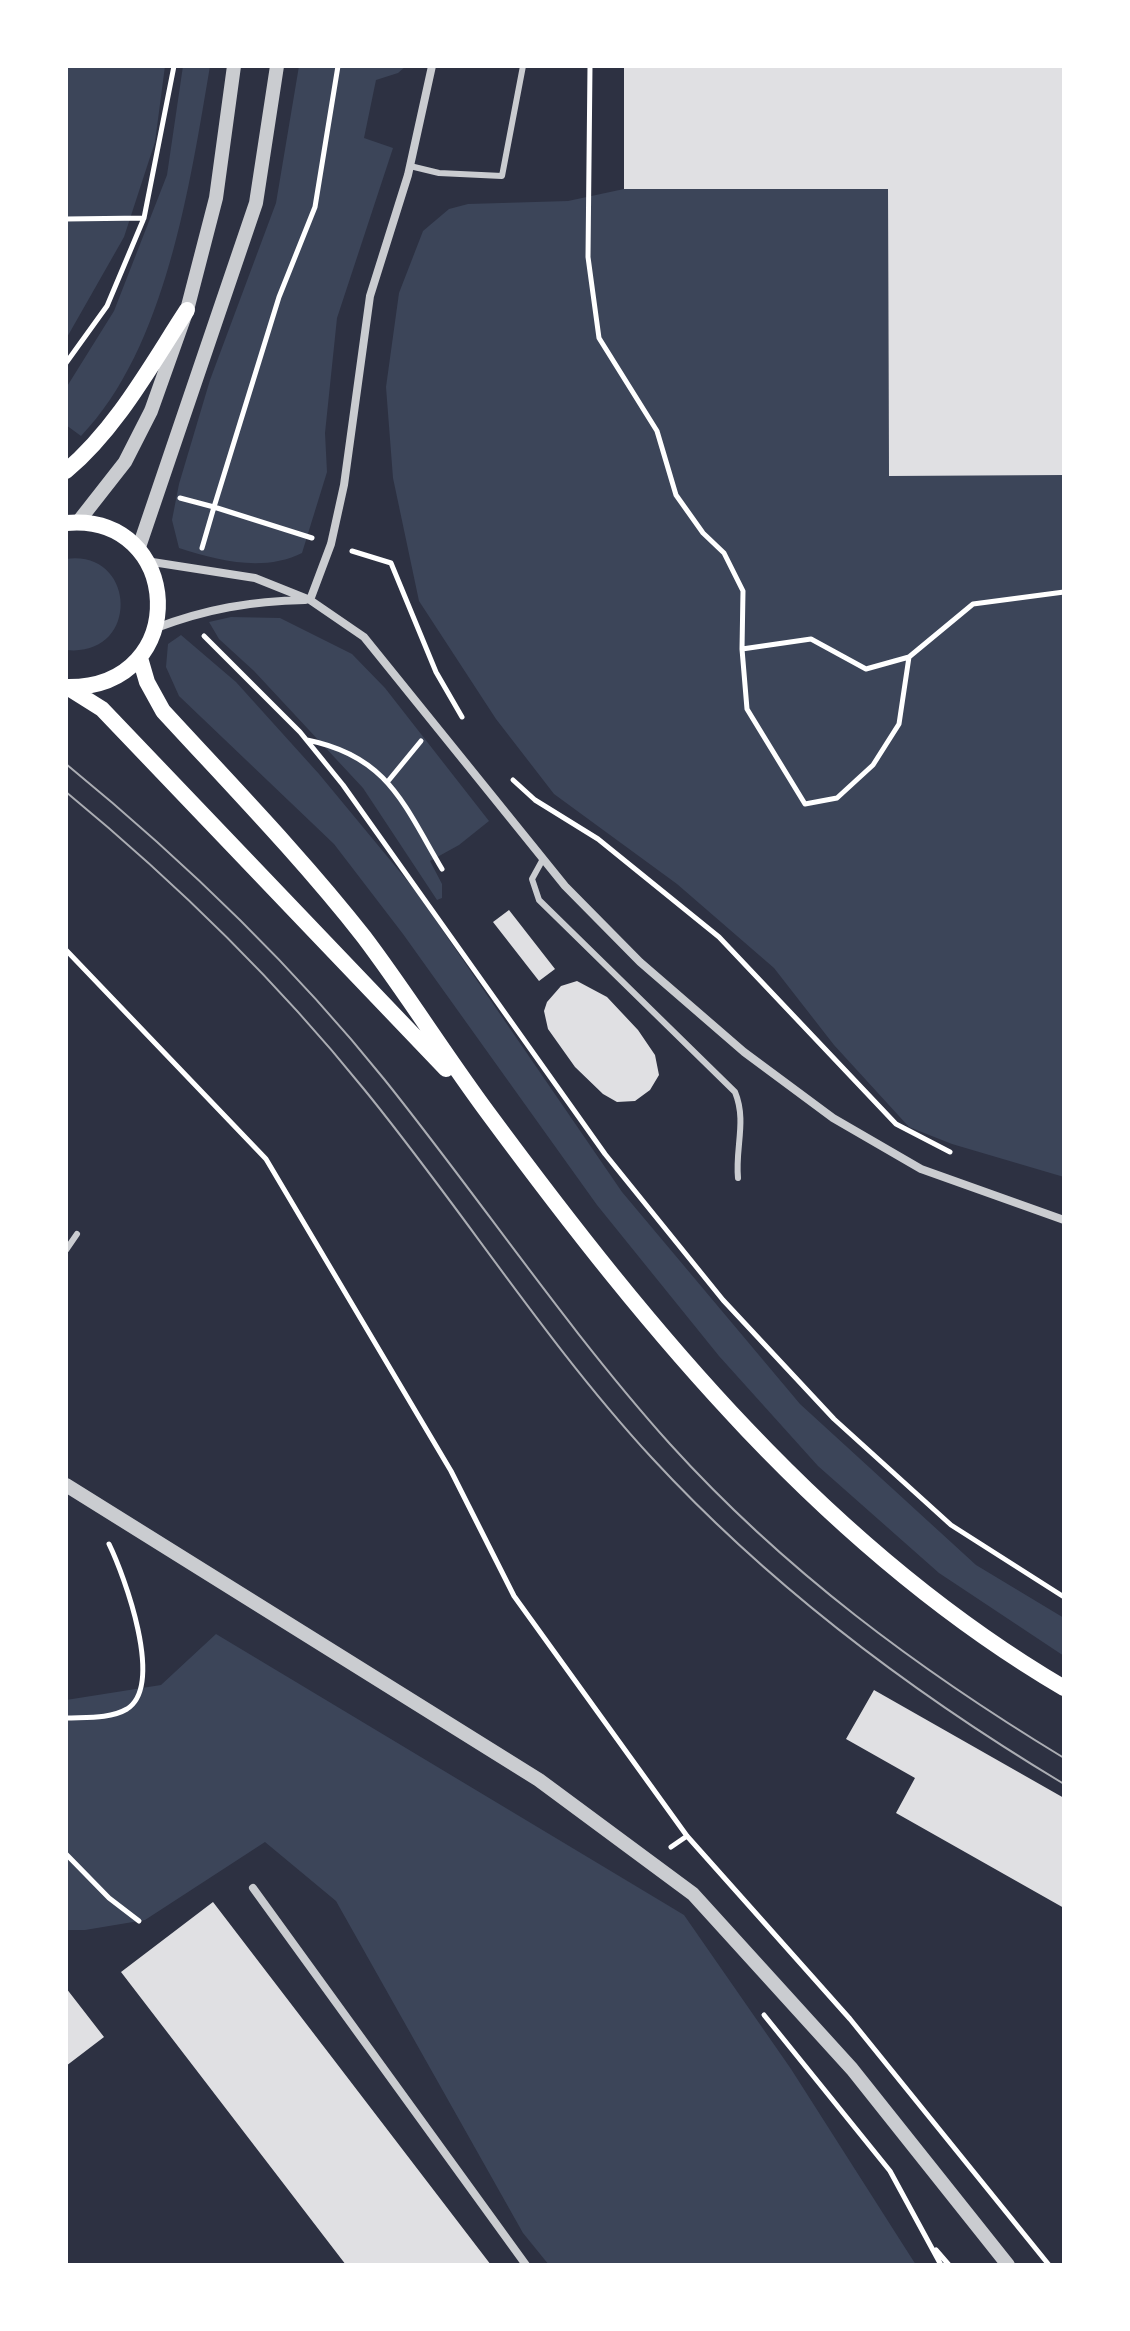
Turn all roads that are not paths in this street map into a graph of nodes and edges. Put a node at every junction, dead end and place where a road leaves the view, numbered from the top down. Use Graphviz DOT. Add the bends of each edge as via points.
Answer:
graph roads {
  1 [pos="234,66"];
  2 [pos="277,66"];
  3 [pos="432,66"];
  4 [pos="523,66"];
  5 [pos="410,166"];
  6 [pos="187,310"];
  7 [pos="66,471"];
  8 [pos="72,522"];
  9 [pos="142,555"];
  10 [pos="310,600"];
  11 [pos="156,628"];
  12 [pos="140,658"];
  13 [pos="66,687"];
  14 [pos="543,859"];
  15 [pos="488,1114"];
  16 [pos="738,1178"];
  17 [pos="1064,1220"];
  18 [pos="77,1234"];
  19 [pos="66,1250"];
  20 [pos="66,1485"];
  21 [pos="1064,1688"];
  22 [pos="253,1888"];
  23 [pos="526,2265"];
  24 [pos="1008,2265"];
  1 -- 6 [label="street" via="216,198"];
  2 -- 9 [label="street" via="256,203 158,492"];
  3 -- 5 [label="street"];
  4 -- 5 [label="lane" via="502,176"];
  5 -- 10 [label="street" via="370,296 344,485 331,544"];
  6 -- 7 [label="main road" via="86,454"];
  6 -- 8 [label="street" via="151,411 125,462"];
  8 -- 9 [label="main road" via="114,531"];
  9 -- 10 [label="street" via="255,578"];
  9 -- 11 [label="main road" via="159,594"];
  10 -- 11 [label="street" via="251,601 196,612"];
  10 -- 14 [label="street" via="364,637"];
  11 -- 12 [label="main road"];
  12 -- 13 [label="main road" via="105,683"];
  12 -- 15 [label="main road" via="163,711 363,937"];
  13 -- 15 [label="main road" via="102,709"];
  14 -- 16 [label="lane" via="532,879 539,900 735,1092 742,1119"];
  14 -- 17 [label="street" via="640,962 744,1052 833,1118 921,1169"];
  15 -- 21 [label="main road" via="665,1338 789,1475 907,1581"];
  18 -- 19 [label="lane"];
  20 -- 24 [label="street" via="539,1780 693,1894 852,2069"];
  22 -- 23 [label="street"];
}
